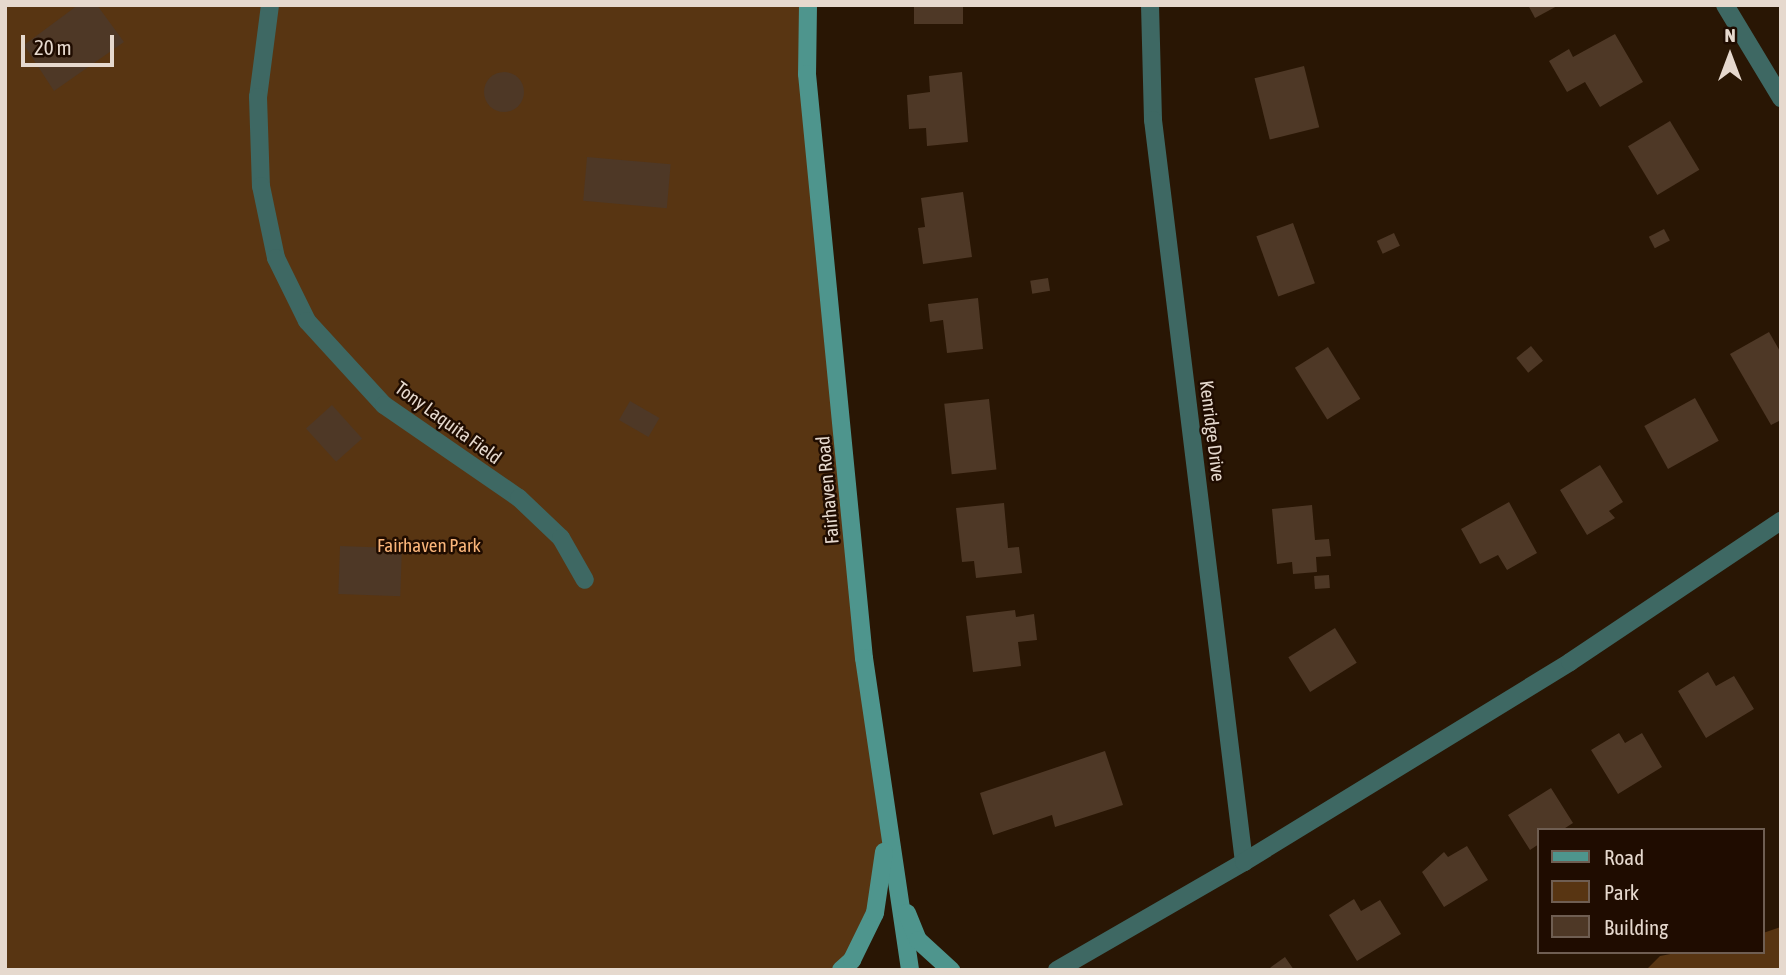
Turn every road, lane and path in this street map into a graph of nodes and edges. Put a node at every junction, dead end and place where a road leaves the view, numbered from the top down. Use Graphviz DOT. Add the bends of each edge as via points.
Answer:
graph roads {
  1 [pos="270,5"];
  2 [pos="808,5"];
  3 [pos="1150,5"];
  4 [pos="1725,5"];
  5 [pos="1781,98"];
  6 [pos="1781,522"];
  7 [pos="585,580"];
  8 [pos="887,831"];
  9 [pos="1244,862"];
  10 [pos="894,884"];
  11 [pos="841,970"];
  12 [pos="910,970"];
  13 [pos="951,970"];
  14 [pos="1057,970"];
  1 -- 7 [label="street, Tony Laquita Field" via="258,97 261,186 276,258 307,321 384,405 519,498 561,538"];
  2 -- 8 [label="street, Fairhaven Road" via="807,74 864,658"];
  3 -- 9 [label="street, Kenridge Drive" via="1153,120"];
  4 -- 5 [label="street"];
  6 -- 9 [label="street" via="1570,662"];
  8 -- 10 [label="street, Fairhaven Road"];
  8 -- 11 [label="street" via="875,913 852,960"];
  9 -- 14 [label="street"];
  10 -- 12 [label="street, Fairhaven Road"];
  10 -- 13 [label="street" via="918,940"];
}
